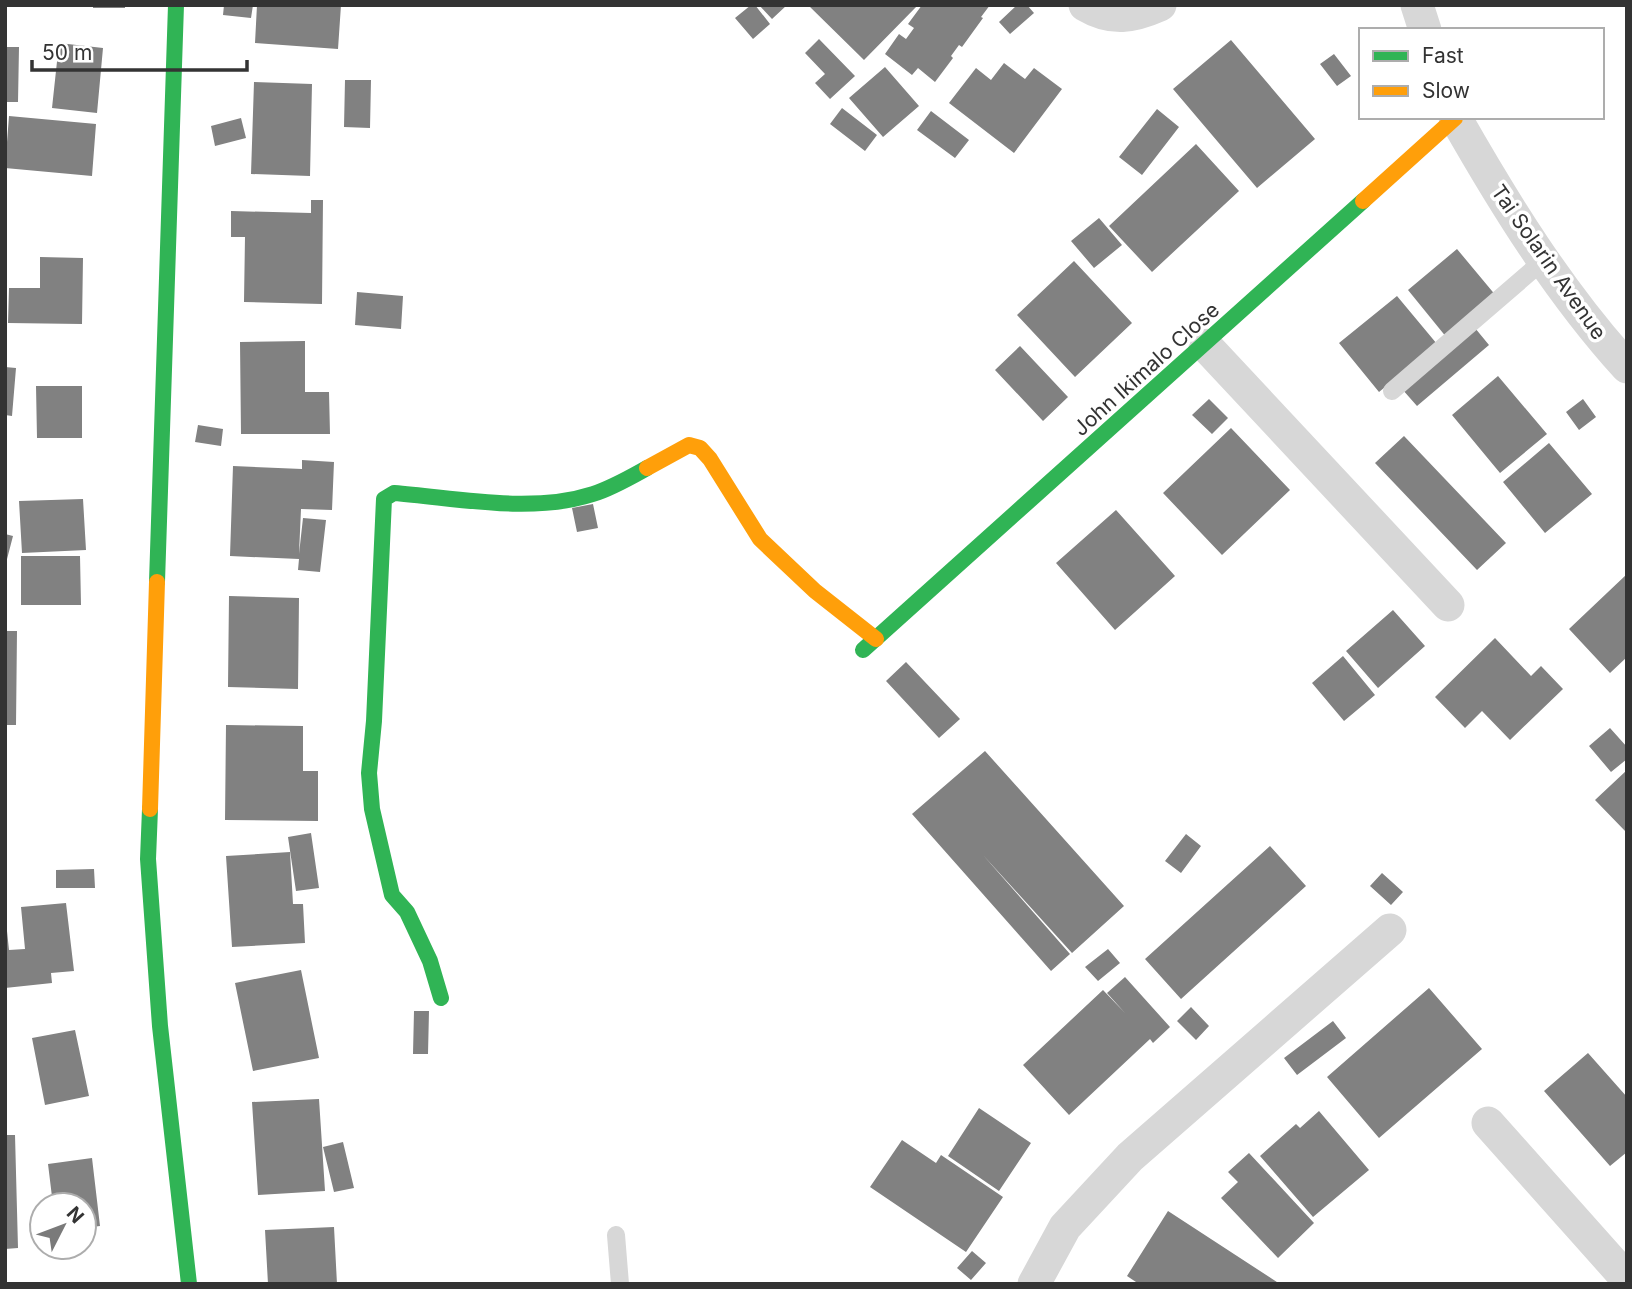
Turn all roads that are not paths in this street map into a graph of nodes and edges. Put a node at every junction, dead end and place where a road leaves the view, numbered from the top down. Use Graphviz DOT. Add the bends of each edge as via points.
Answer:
graph roads {
  1 [pos="176,5"];
  2 [pos="1085,5"];
  3 [pos="1160,5"];
  4 [pos="1417,5"];
  5 [pos="1424,28"];
  6 [pos="1453,119"];
  7 [pos="1456,119"];
  8 [pos="1544,260"];
  9 [pos="1205,345"];
  10 [pos="1627,367"];
  11 [pos="1392,391"];
  12 [pos="1448,605"];
  13 [pos="1390,930"];
  14 [pos="441,998"];
  15 [pos="1488,1123"];
  16 [pos="616,1235"];
  17 [pos="1627,1279"];
  18 [pos="189,1284"];
  19 [pos="620,1284"];
  20 [pos="1034,1284"];
  1 -- 18 [label="street" via="148,859 160,1026"];
  2 -- 3 [label="street" via="1119,17"];
  4 -- 5 [label="street"];
  6 -- 9 [label="street, John Ikimalo Close"];
  7 -- 8 [label="street, Tai Solarin Avenue"];
  8 -- 10 [label="street, Tai Solarin Avenue"];
  8 -- 11 [label="lane"];
  9 -- 12 [label="street"];
  9 -- 14 [label="street, John Ikimalo Close" via="869,645 761,539 700,448 689,445 578,498 522,502 388,495 384,499 369,773 372,809 392,895 408,912"];
  13 -- 20 [label="street" via="1130,1157 1065,1227"];
  15 -- 17 [label="street"];
  16 -- 19 [label="lane"];
}
